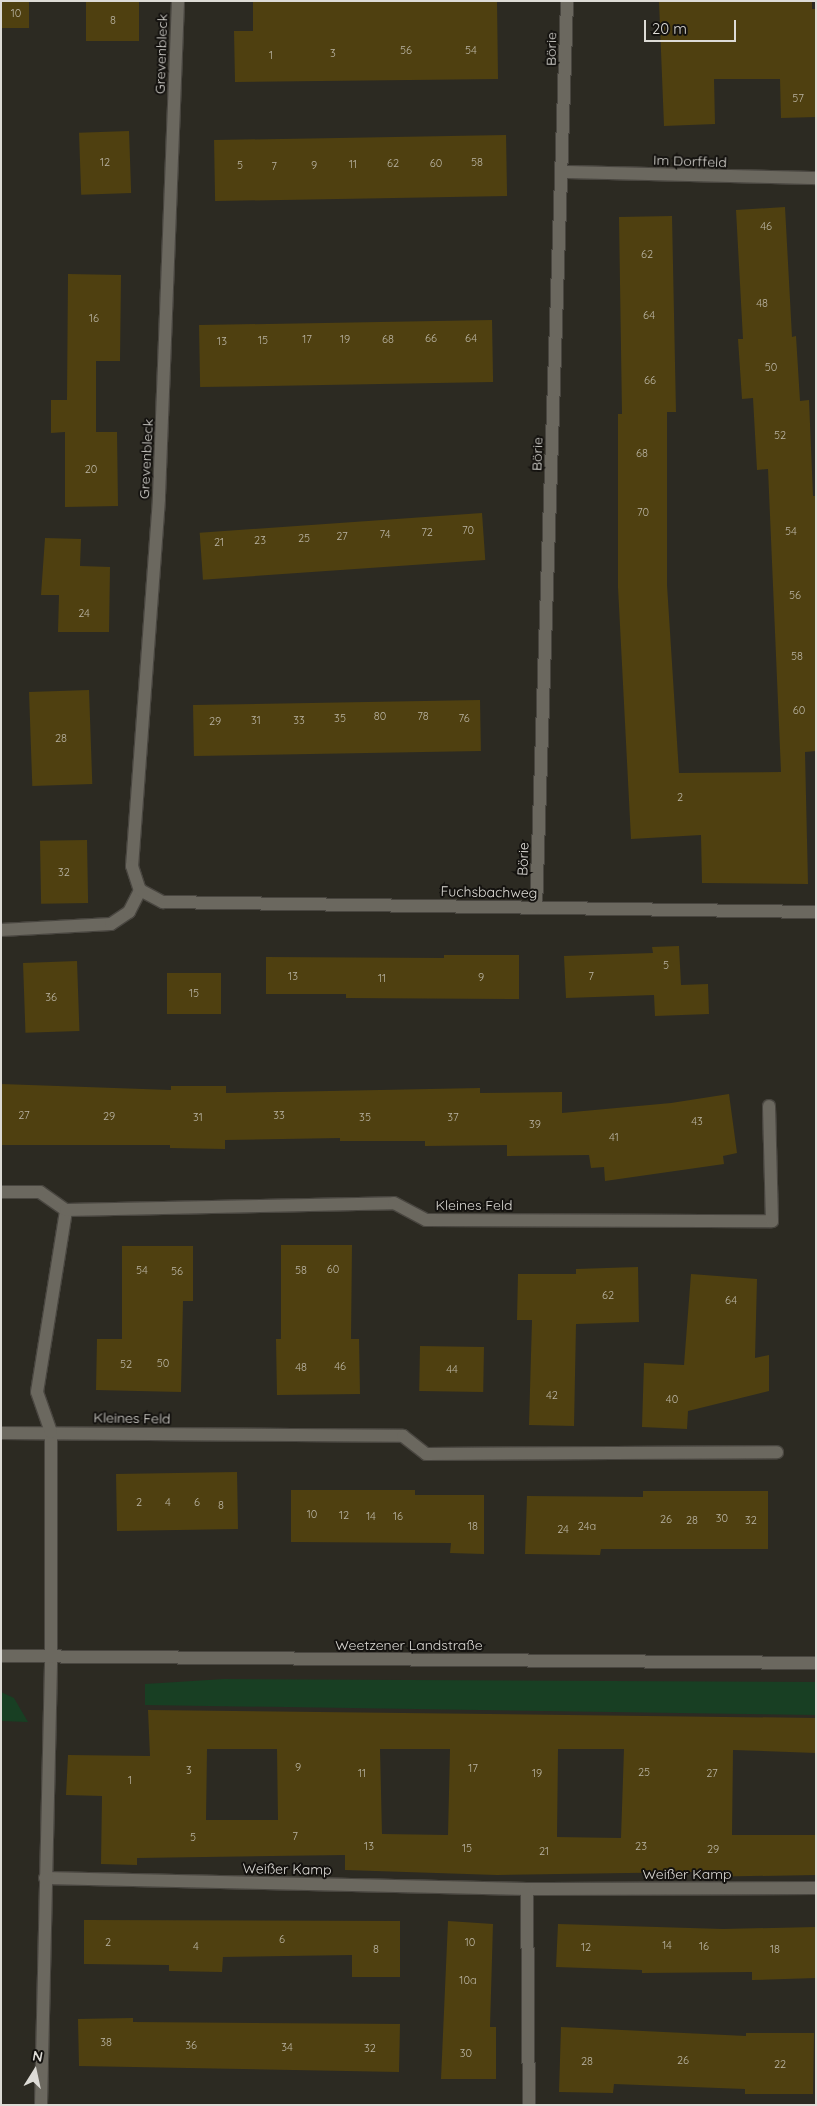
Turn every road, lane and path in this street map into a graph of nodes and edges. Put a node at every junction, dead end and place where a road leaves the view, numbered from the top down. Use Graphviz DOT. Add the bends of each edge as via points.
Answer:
graph roads {
  1 [pos="178,1"];
  2 [pos="567,1"];
  3 [pos="563,172"];
  4 [pos="816,178"];
  5 [pos="140,890"];
  6 [pos="536,908"];
  7 [pos="816,912"];
  8 [pos="1,930"];
  9 [pos="769,1106"];
  10 [pos="1,1192"];
  11 [pos="66,1210"];
  12 [pos="51,1432"];
  13 [pos="1,1433"];
  14 [pos="777,1452"];
  15 [pos="1,1656"];
  16 [pos="51,1657"];
  17 [pos="816,1663"];
  18 [pos="45,1878"];
  19 [pos="816,1888"];
  20 [pos="527,1890"];
  21 [pos="41,2105"];
  22 [pos="529,2105"];
  1 -- 5 [label="street, Grevenbleck" via="159,499 132,866"];
  2 -- 3 [label="street, Börie"];
  3 -- 4 [label="street, Im Dorffeld"];
  3 -- 6 [label="street, Börie"];
  5 -- 6 [label="street, Fuchsbachweg" via="163,902"];
  5 -- 8 [label="street" via="129,912 111,924"];
  6 -- 7 [label="street, Fuchsbachweg"];
  9 -- 11 [label="street, Kleines Feld" via="772,1221 426,1220 394,1203"];
  10 -- 11 [label="street" via="40,1192"];
  11 -- 12 [label="street" via="36,1392"];
  12 -- 13 [label="street, Kleines Feld"];
  12 -- 14 [label="street, Kleines Feld" via="403,1436 426,1454"];
  12 -- 16 [label="street"];
  15 -- 16 [label="street, Weetzener Landstraße"];
  16 -- 17 [label="street, Weetzener Landstraße"];
  16 -- 18 [label="street"];
  18 -- 20 [label="street, Weißer Kamp"];
  18 -- 21 [label="street"];
  19 -- 20 [label="street, Weißer Kamp"];
  20 -- 22 [label="street"];
}
